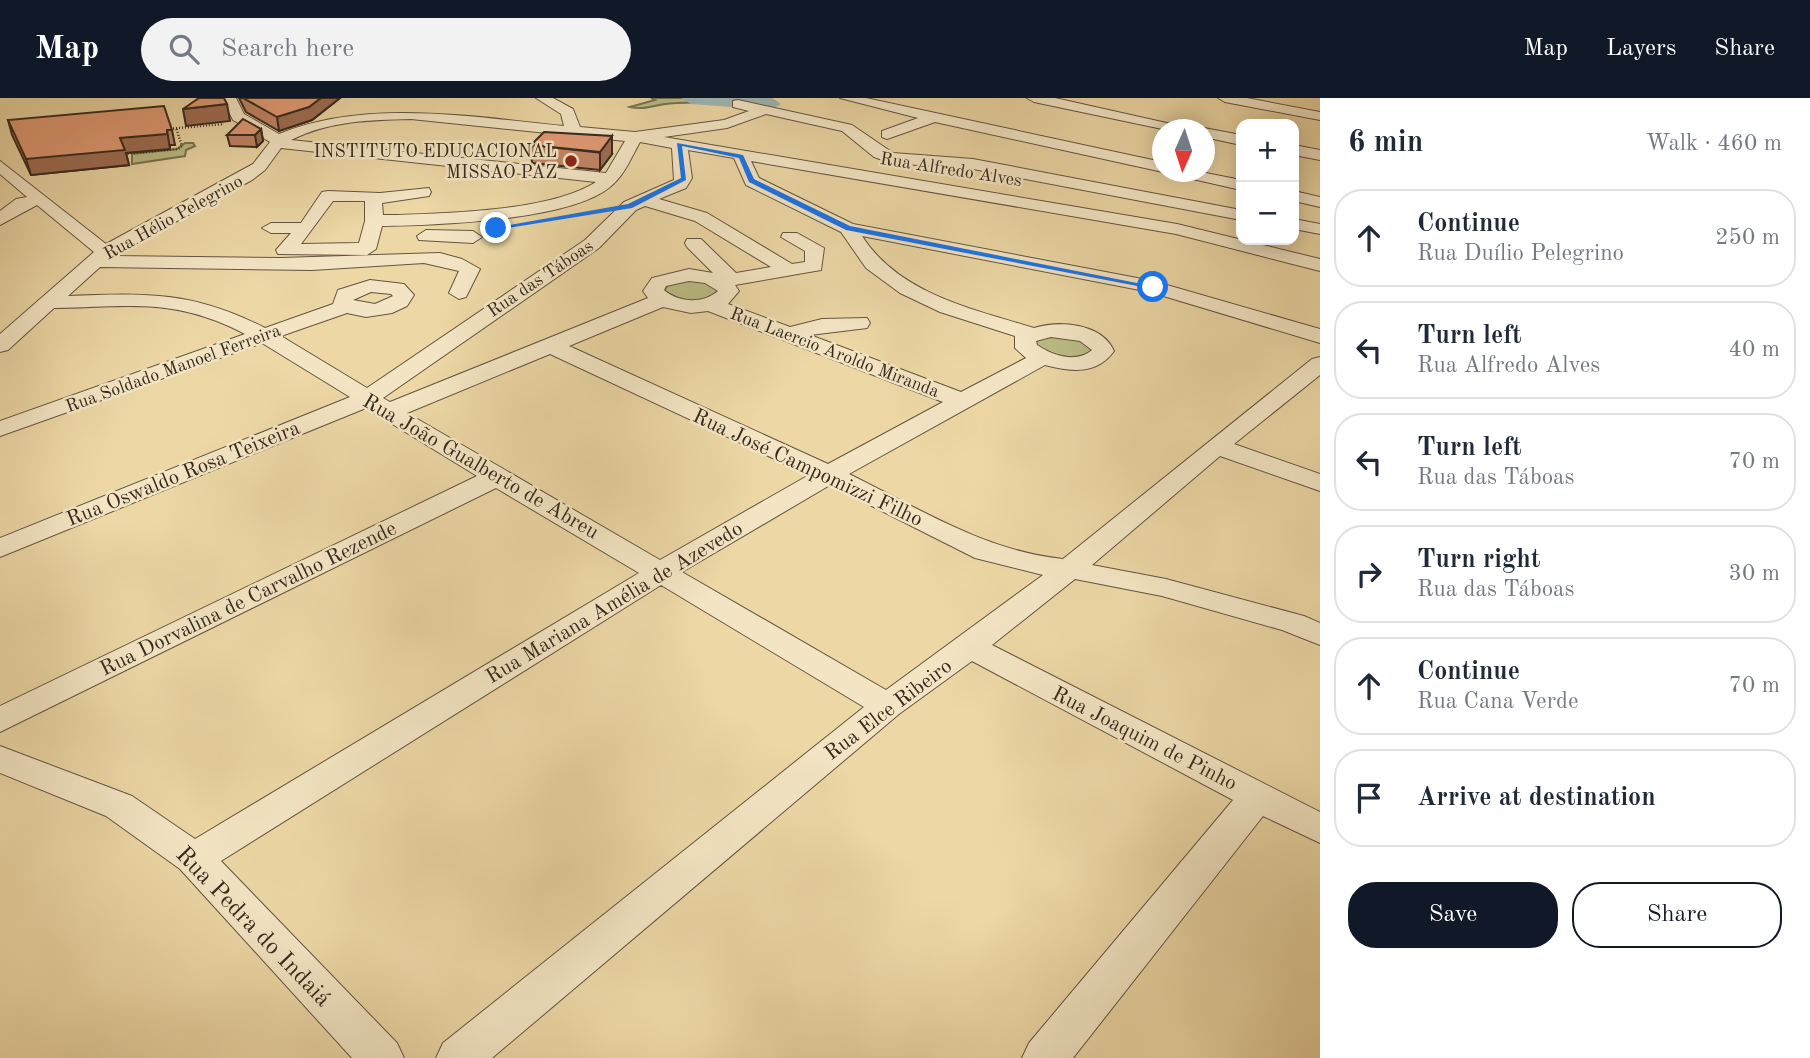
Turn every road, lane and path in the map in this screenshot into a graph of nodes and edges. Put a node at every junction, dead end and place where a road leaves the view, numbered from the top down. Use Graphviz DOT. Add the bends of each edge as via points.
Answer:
graph roads {
  1 [pos="229,98"];
  2 [pos="543,98"];
  3 [pos="793,98"];
  4 [pos="847,98"];
  5 [pos="1034,98"];
  6 [pos="1225,98"];
  7 [pos="1070,101"];
  8 [pos="738,104"];
  9 [pos="767,112"];
  10 [pos="1320,116"];
  11 [pos="936,117"];
  12 [pos="1152,121"];
  13 [pos="246,122"];
  14 [pos="176,128"];
  15 [pos="162,129"];
  16 [pos="573,130"];
  17 [pos="995,131"];
  18 [pos="739,132"];
  19 [pos="887,134"];
  20 [pos="947,134"];
  21 [pos="1215,134"];
  22 [pos="635,136"];
  23 [pos="1023,137"];
  24 [pos="1236,138"];
  25 [pos="279,140"];
  26 [pos="907,141"];
  27 [pos="967,144"];
  28 [pos="681,145"];
  29 [pos="337,150"];
  30 [pos="1299,151"];
  31 [pos="996,153"];
  32 [pos="113,155"];
  33 [pos="1320,155"];
  34 [pos="741,156"];
  35 [pos="0,166"];
  36 [pos="1152,166"];
  37 [pos="259,167"];
  38 [pos="1215,179"];
  39 [pos="606,181"];
  40 [pos="1236,184"];
  41 [pos="673,187"];
  42 [pos="423,192"];
  43 [pos="1299,197"];
  44 [pos="38,199"];
  45 [pos="374,199"];
  46 [pos="642,201"];
  47 [pos="699,201"];
  48 [pos="1320,202"];
  49 [pos="1236,214"];
  50 [pos="0,220"];
  51 [pos="374,221"];
  52 [pos="1299,225"];
  53 [pos="431,227"];
  54 [pos="496,228"];
  55 [pos="848,228"];
  56 [pos="306,229"];
  57 [pos="1320,229"];
  58 [pos="473,237"];
  59 [pos="790,237"];
  60 [pos="292,243"];
  61 [pos="694,243"];
  62 [pos="257,246"];
  63 [pos="100,256"];
  64 [pos="408,259"];
  65 [pos="1320,265"];
  66 [pos="791,271"];
  67 [pos="726,280"];
  68 [pos="459,293"];
  69 [pos="920,294"];
  70 [pos="662,300"];
  71 [pos="52,302"];
  72 [pos="710,304"];
  73 [pos="901,309"];
  74 [pos="859,323"];
  75 [pos="789,334"];
  76 [pos="1030,334"];
  77 [pos="263,336"];
  78 [pos="1320,336"];
  79 [pos="0,345"];
  80 [pos="552,347"];
  81 [pos="1041,358"];
  82 [pos="1320,364"];
  83 [pos="960,400"];
  84 [pos="377,406"];
  85 [pos="0,429"];
  86 [pos="1216,446"];
  87 [pos="831,475"];
  88 [pos="497,477"];
  89 [pos="1320,483"];
  90 [pos="0,548"];
  91 [pos="1069,569"];
  92 [pos="660,571"];
  93 [pos="1320,635"];
  94 [pos="970,647"];
  95 [pos="887,706"];
  96 [pos="0,720"];
  97 [pos="0,759"];
  98 [pos="1258,796"];
  99 [pos="1320,829"];
  100 [pos="194,858"];
  101 [pos="381,1058"];
  102 [pos="459,1058"];
  103 [pos="1045,1058"];
  1 -- 13 [label="street"];
  2 -- 16 [label="street" via="568,112"];
  3 -- 9 [label="street"];
  4 -- 11 [label="street"];
  5 -- 7 [label="street"];
  6 -- 10 [label="street"];
  7 -- 12 [label="street"];
  7 -- 17 [label="street"];
  8 -- 9 [label="street"];
  9 -- 22 [label="street" via="727,124"];
  9 -- 28 [label="street" via="684,135"];
  9 -- 49 [label="street" via="848,128 891,158 985,166"];
  11 -- 19 [label="street"];
  11 -- 20 [label="street"];
  13 -- 14 [label="path"];
  13 -- 25 [label="street"];
  14 -- 15 [label="path"];
  14 -- 32 [label="path" via="182,145 178,149"];
  16 -- 22 [label="street, Rua Alfredo Alves"];
  16 -- 25 [label="street, Rua Alfredo Alves" via="394,114 333,120"];
  17 -- 20 [label="street"];
  17 -- 23 [label="street"];
  17 -- 27 [label="street"];
  18 -- 28 [label="street" via="715,144"];
  20 -- 26 [label="street"];
  21 -- 24 [label="street"];
  22 -- 28 [label="street, Rua Alfredo Alves"];
  22 -- 39 [label="street"];
  23 -- 31 [label="street"];
  23 -- 36 [label="street" via="1079,157"];
  25 -- 29 [label="street"];
  25 -- 37 [label="street, Rua Hélio Pelegrino"];
  28 -- 34 [label="street, Rua Alfredo Alves"];
  28 -- 41 [label="street" via="684,178"];
  29 -- 37 [label="street"];
  29 -- 39 [label="street"];
  30 -- 33 [label="street"];
  34 -- 55 [label="street" via="752,181"];
  34 -- 65 [label="street, Rua Alfredo Alves" via="1106,216"];
  35 -- 44 [label="street"];
  37 -- 63 [label="street, Rua Hélio Pelegrino"];
  38 -- 40 [label="street"];
  39 -- 46 [label="street"];
  39 -- 53 [label="street" via="551,204"];
  41 -- 46 [label="street, Rua das Táboas"];
  41 -- 47 [label="street"];
  42 -- 45 [label="street"];
  43 -- 48 [label="street"];
  44 -- 50 [label="street" via="22,203"];
  44 -- 63 [label="street"];
  45 -- 51 [label="street"];
  45 -- 56 [label="street" via="328,196"];
  46 -- 54 [label="street"];
  46 -- 66 [label="street" via="701,217"];
  46 -- 84 [label="street, Rua das Táboas" via="592,244 490,312"];
  51 -- 53 [label="street"];
  51 -- 60 [label="street" via="367,249 285,250"];
  52 -- 57 [label="street"];
  53 -- 58 [label="street"];
  53 -- 64 [label="street"];
  55 -- 69 [label="street" via="871,262"];
  55 -- 78 [label="street" via="1153,287"];
  56 -- 60 [label="street"];
  56 -- 62 [label="street"];
  59 -- 66 [label="street" via="815,248 814,267"];
  60 -- 62 [label="street"];
  61 -- 67 [label="street"];
  62 -- 63 [label="street"];
  62 -- 64 [label="street" via="369,260"];
  63 -- 71 [label="street, Rua Hélio Pelegrino"];
  64 -- 68 [label="street" via="458,262 470,269"];
  64 -- 77 [label="street, Rua Soldado Manoel Ferreira" via="380,286 351,291 342,298 346,306"];
  66 -- 67 [label="street"];
  67 -- 70 [label="street" via="689,275 667,278 653,291"];
  67 -- 72 [label="street" via="729,291"];
  69 -- 73 [label="street" via="894,299"];
  69 -- 76 [label="street"];
  70 -- 72 [label="street, Rua Laercio Aroldo Miranda"];
  70 -- 80 [label="street"];
  71 -- 77 [label="street, Rua João Gualberto de Abreu" via="188,304 209,309"];
  71 -- 79 [label="street, Rua Hélio Pelegrino"];
  72 -- 75 [label="street, Rua Laercio Aroldo Miranda"];
  74 -- 75 [label="street" via="822,325"];
  75 -- 83 [label="street, Rua Laercio Aroldo Miranda"];
  76 -- 81 [label="street" via="1023,343"];
  76 -- 81 [label="street" via="1074,332 1095,340 1103,351 1082,363"];
  77 -- 84 [label="street, Rua João Gualberto de Abreu"];
  77 -- 85 [label="street, Rua Soldado Manoel Ferreira"];
  80 -- 84 [label="street"];
  80 -- 87 [label="street, Rua José Campomizzi Filho"];
  81 -- 83 [label="street, Rua Mariana Amélia de Azevedo"];
  82 -- 86 [label="street, Rua Elce Ribeiro"];
  83 -- 87 [label="street, Rua Mariana Amélia de Azevedo"];
  84 -- 88 [label="street, Rua João Gualberto de Abreu"];
  84 -- 90 [label="street, Rua Oswaldo Rosa Teixeira"];
  86 -- 89 [label="street"];
  86 -- 91 [label="street, Rua Elce Ribeiro"];
  87 -- 91 [label="street, Rua José Campomizzi Filho" via="985,552 1026,564"];
  87 -- 92 [label="street, Rua Mariana Amélia de Azevedo"];
  88 -- 92 [label="street, Rua João Gualberto de Abreu"];
  88 -- 96 [label="street, Rua Dorvalina de Carvalho Rezende"];
  91 -- 93 [label="street, Rua José Campomizzi Filho" via="1166,588 1293,623"];
  91 -- 94 [label="street, Rua Elce Ribeiro"];
  92 -- 95 [label="street, Rua João Gualberto de Abreu"];
  92 -- 100 [label="street, Rua Mariana Amélia de Azevedo"];
  94 -- 95 [label="street, Rua Elce Ribeiro"];
  94 -- 98 [label="street, Rua Joaquim de Pinho"];
  95 -- 102 [label="street, Rua Elce Ribeiro"];
  97 -- 100 [label="street, Rua Pedra do Indaiá" via="119,806"];
  98 -- 99 [label="street, Rua Joaquim de Pinho"];
  98 -- 103 [label="street"];
  100 -- 101 [label="street, Rua Pedra do Indaiá"];
}
